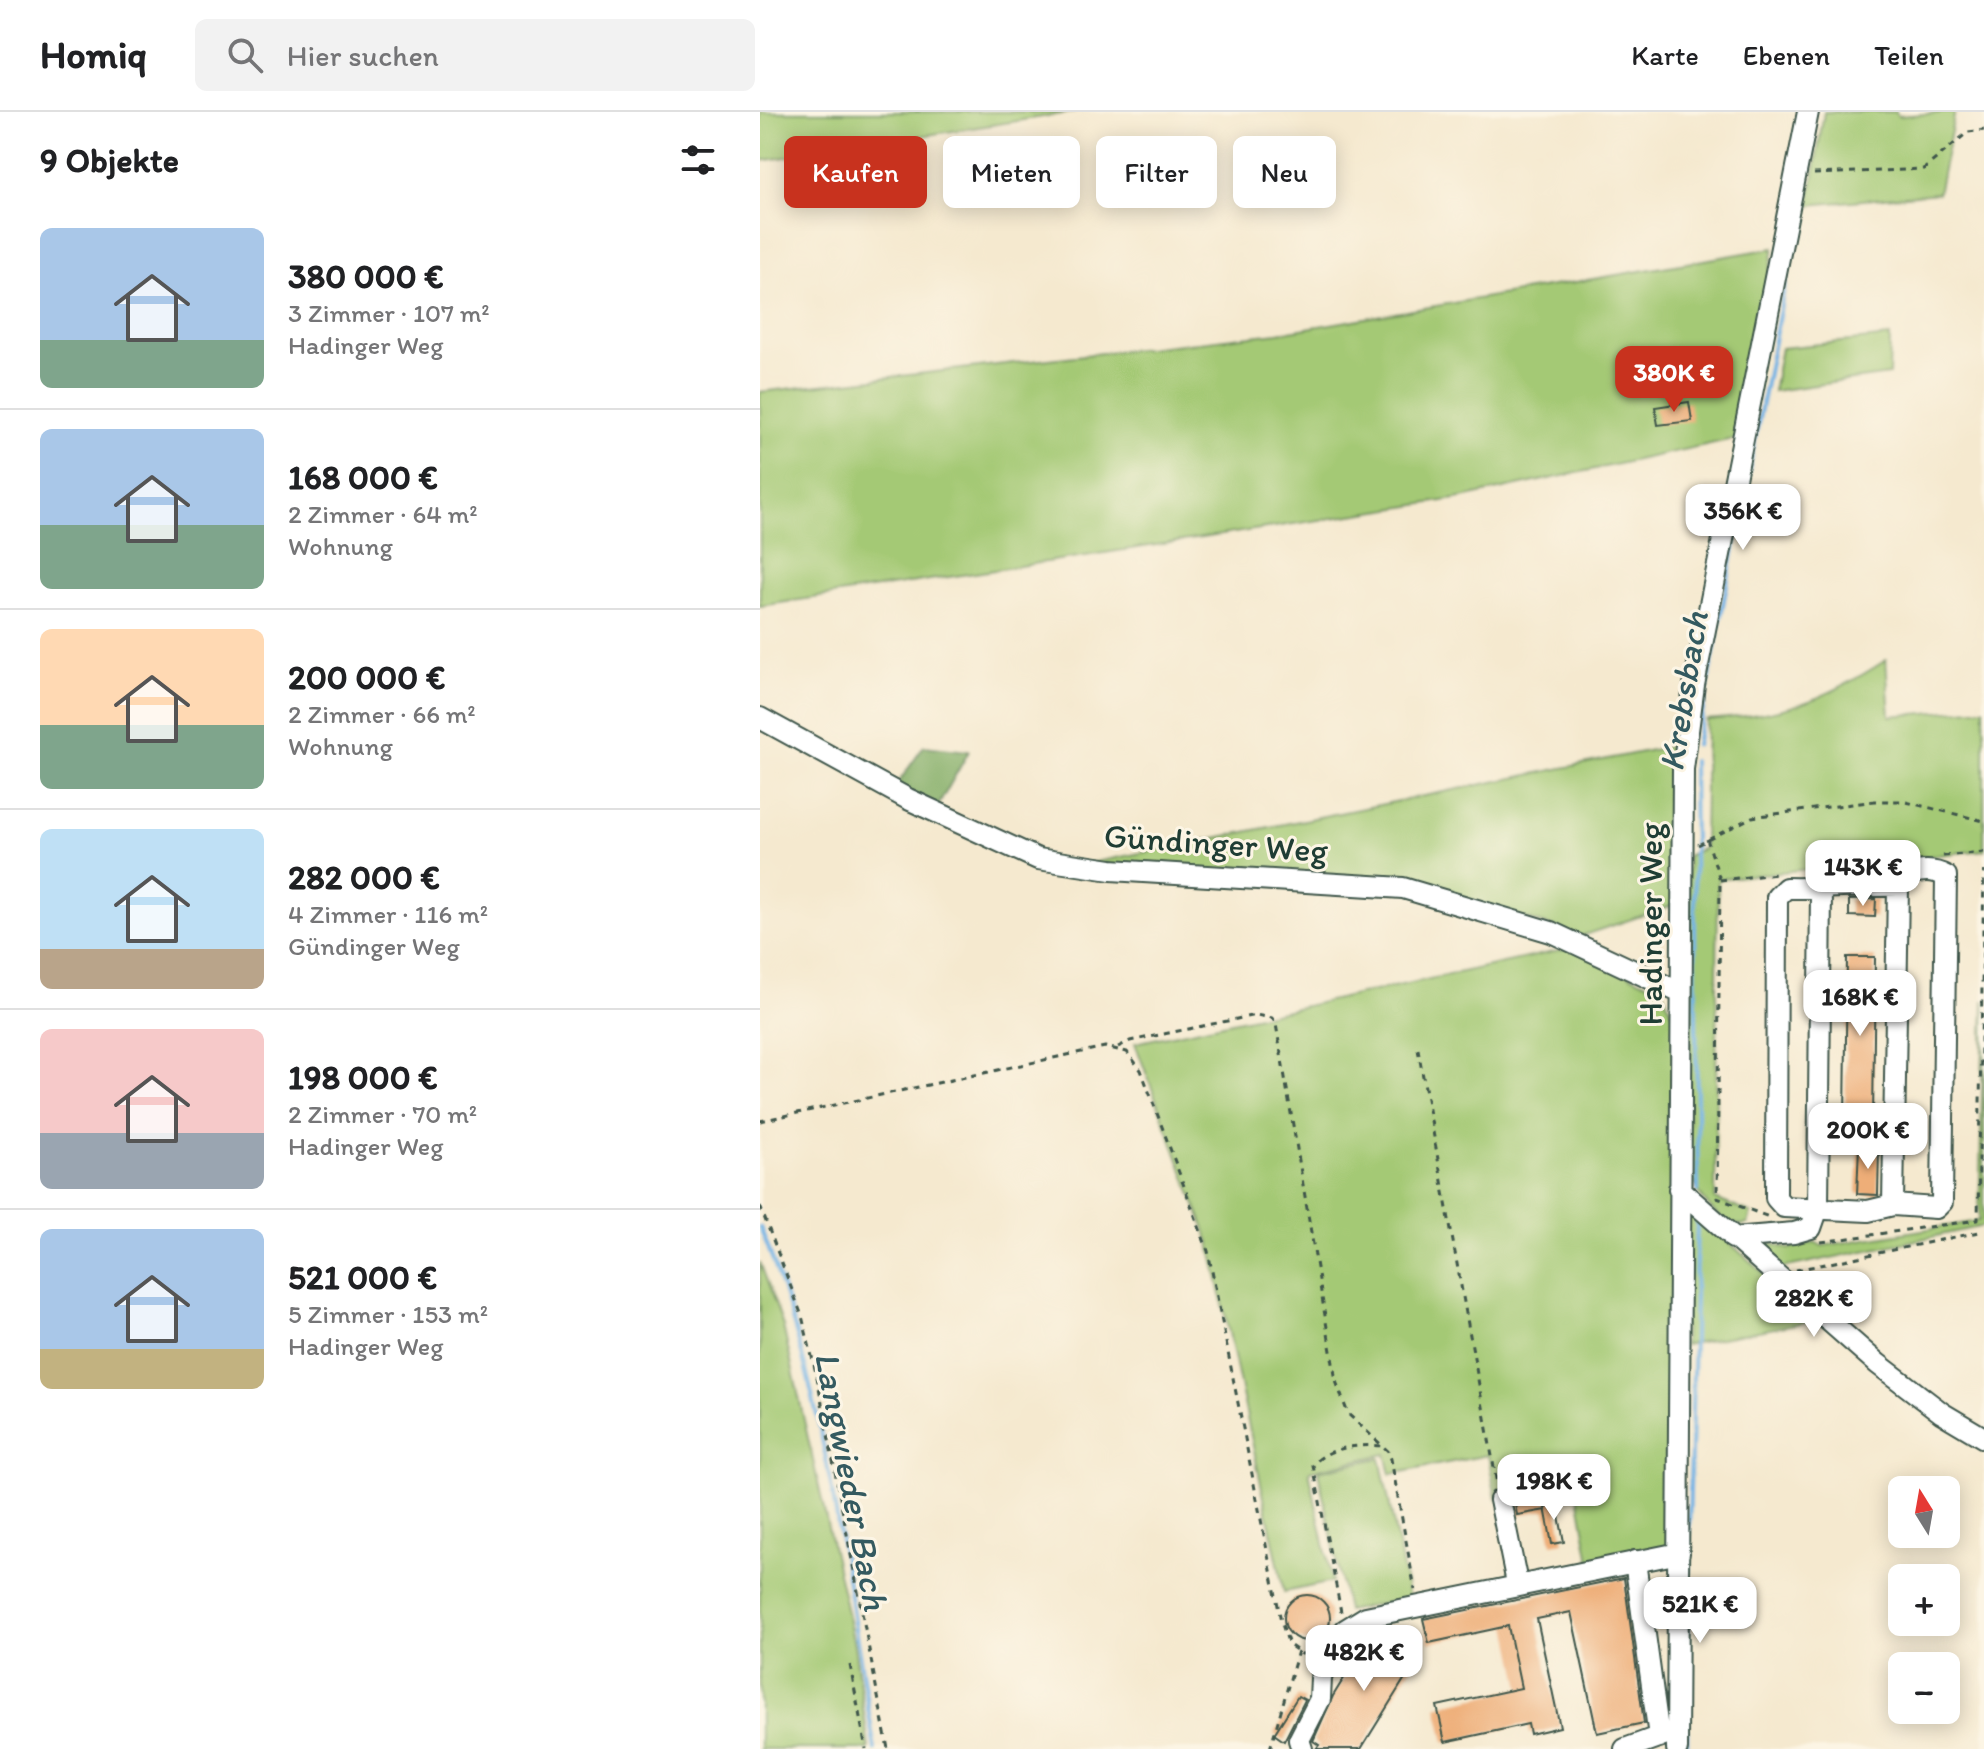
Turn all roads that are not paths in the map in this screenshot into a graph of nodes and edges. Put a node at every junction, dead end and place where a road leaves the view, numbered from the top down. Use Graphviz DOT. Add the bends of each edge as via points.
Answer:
graph roads {
  1 [pos="1808,112"];
  2 [pos="760,718"];
  3 [pos="1817,879"];
  4 [pos="1898,886"];
  5 [pos="1681,993"];
  6 [pos="1679,1189"];
  7 [pos="1893,1205"];
  8 [pos="1818,1208"];
  9 [pos="1733,1238"];
  10 [pos="1984,1438"];
  11 [pos="1500,1500"];
  12 [pos="1679,1553"];
  13 [pos="1635,1561"];
  14 [pos="1517,1583"];
  15 [pos="1671,1739"];
  16 [pos="1302,1749"];
  17 [pos="1625,1749"];
  1 -- 5 [label="street, Hadinger Weg" via="1687,732"];
  2 -- 5 [label="street, Gündinger Weg" via="908,799 1038,859 1111,870 1403,888 1551,932"];
  3 -- 4 [label="street"];
  3 -- 8 [label="street"];
  3 -- 8 [label="street" via="1786,888 1777,897 1776,1198 1784,1207"];
  4 -- 7 [label="street"];
  4 -- 7 [label="street" via="1912,872 1940,873 1947,882 1942,1202 1936,1208"];
  5 -- 6 [label="street, Hadinger Weg"];
  6 -- 9 [label="street"];
  6 -- 12 [label="street, Hadinger Weg"];
  7 -- 8 [label="street" via="1868,1211"];
  8 -- 9 [label="street" via="1808,1229"];
  9 -- 10 [label="street" via="1878,1364"];
  11 -- 14 [label="street"];
  12 -- 13 [label="street"];
  12 -- 15 [label="street, Hadinger Weg"];
  13 -- 14 [label="street"];
  13 -- 15 [label="street"];
  14 -- 16 [label="street" via="1366,1617 1345,1630 1321,1678 1320,1699 1299,1740"];
  15 -- 17 [label="street"];
}
